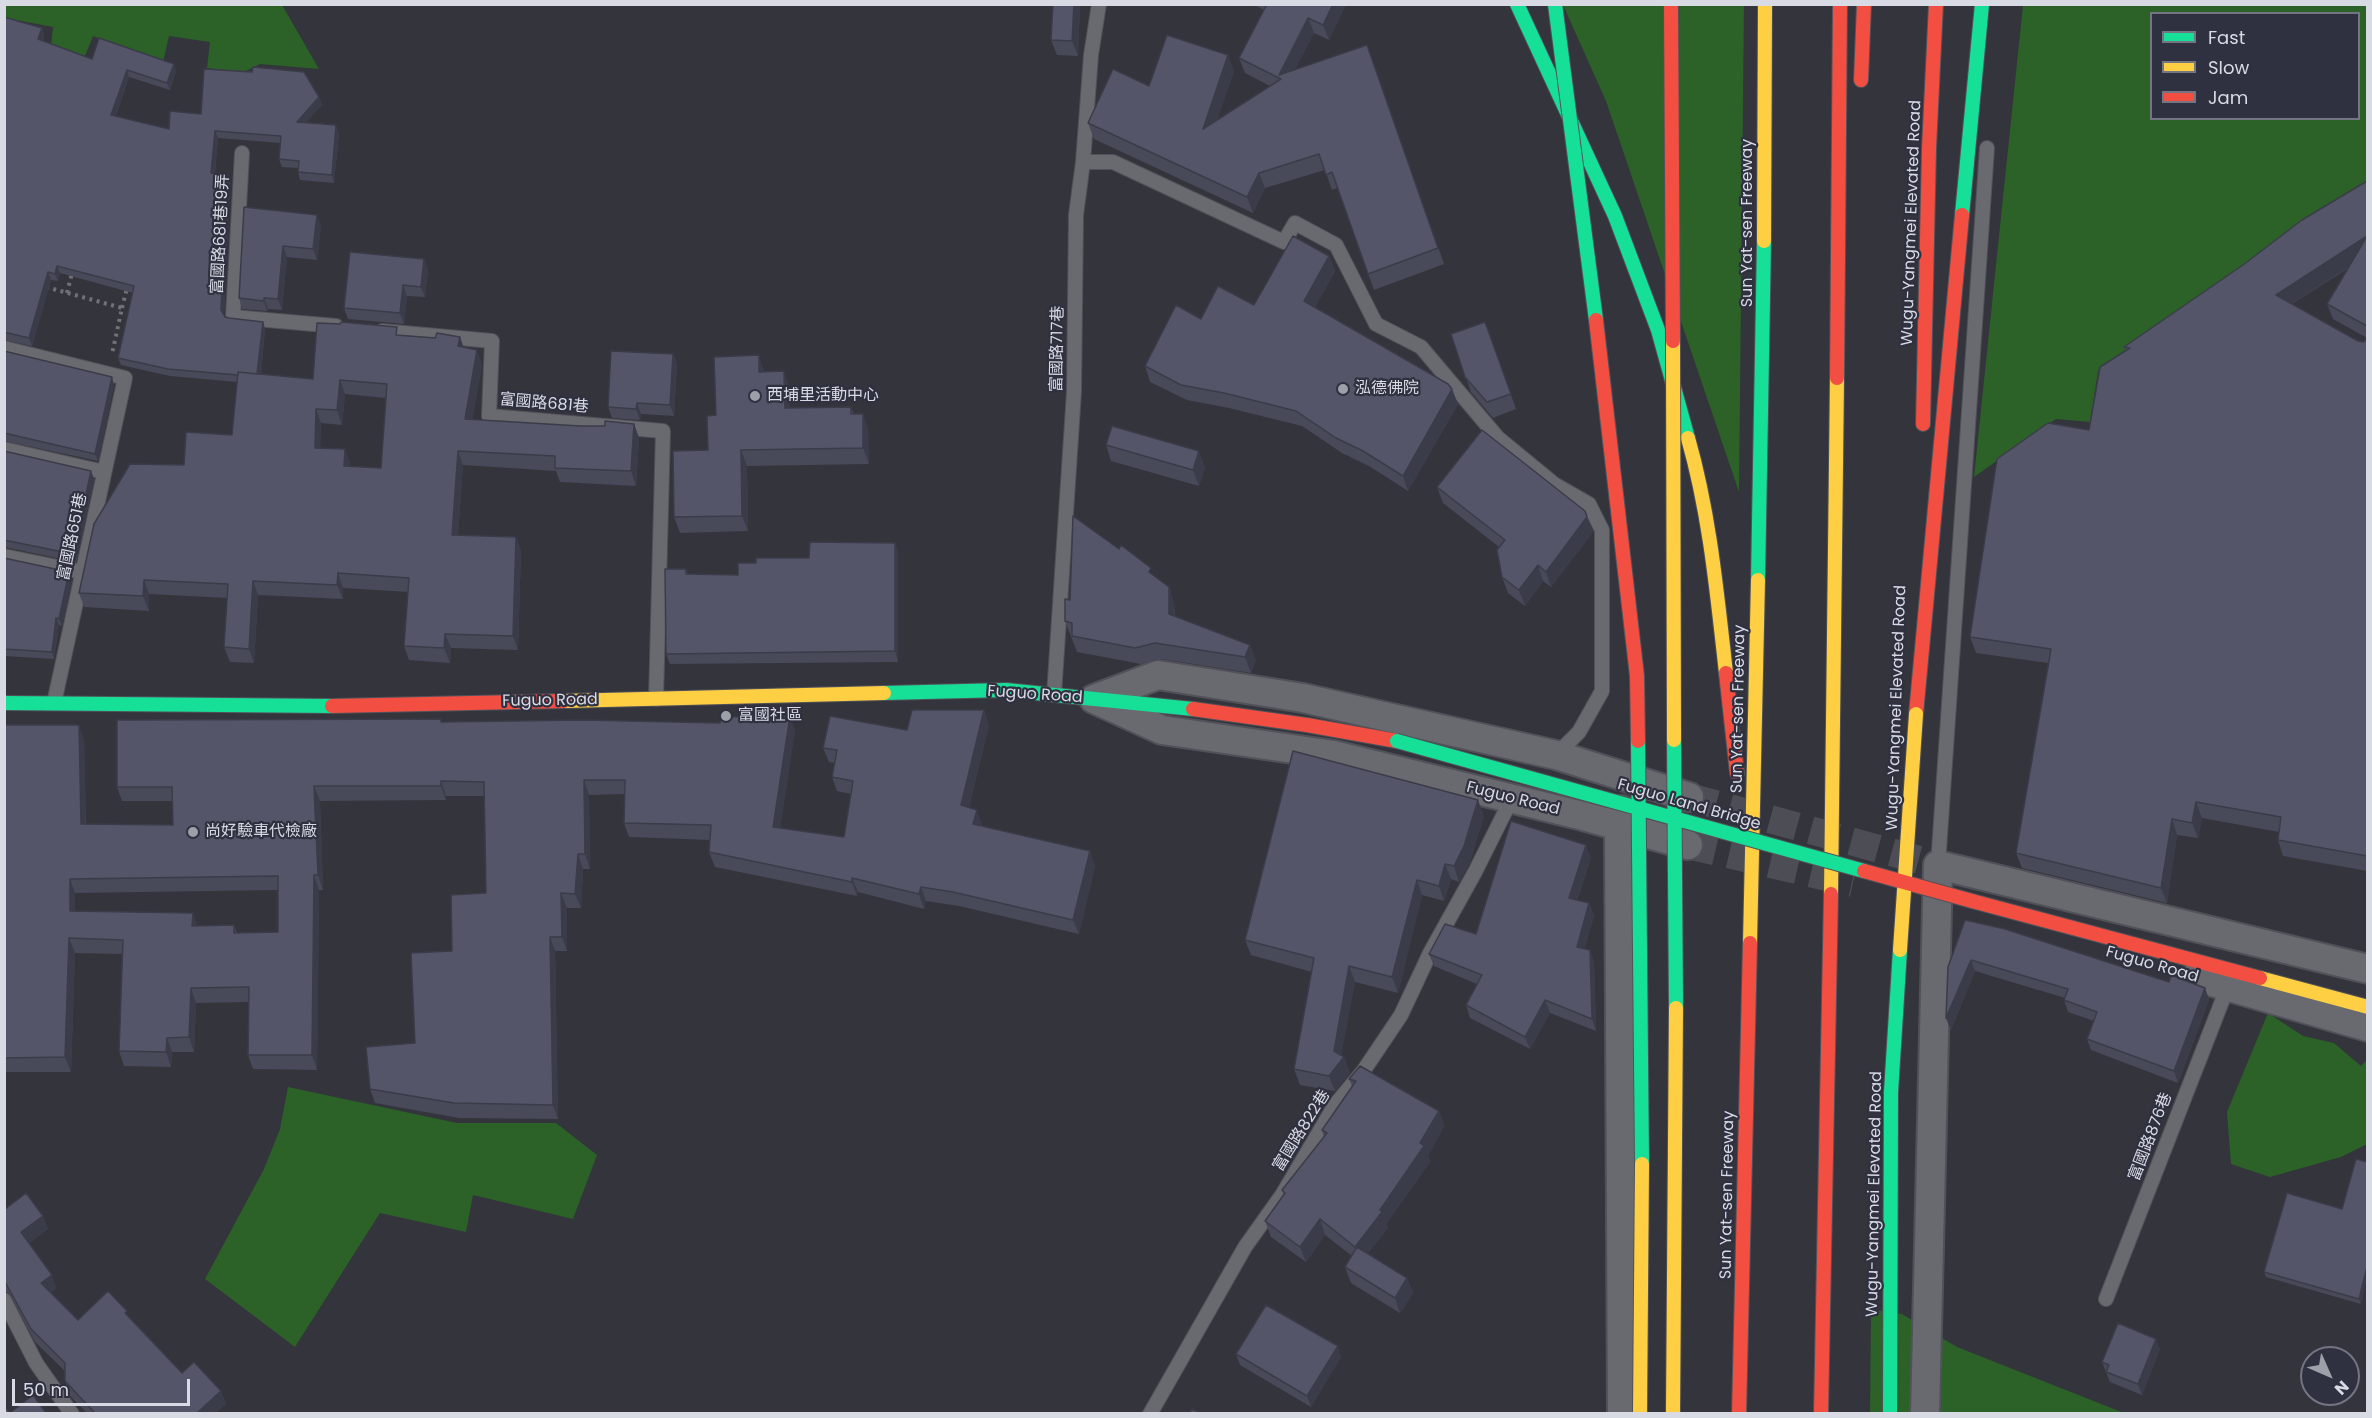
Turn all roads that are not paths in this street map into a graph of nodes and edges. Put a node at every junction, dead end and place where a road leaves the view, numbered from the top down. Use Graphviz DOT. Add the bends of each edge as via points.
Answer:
graph roads {
  1 [pos="1099,4"];
  2 [pos="1517,4"];
  3 [pos="1555,4"];
  4 [pos="1671,4"];
  5 [pos="1765,4"];
  6 [pos="1840,4"];
  7 [pos="1864,4"];
  8 [pos="1936,4"];
  9 [pos="1982,4"];
  10 [pos="1860,98"];
  11 [pos="1987,148"];
  12 [pos="242,153"];
  13 [pos="1083,162"];
  14 [pos="1851,311"];
  15 [pos="233,317"];
  16 [pos="4,348"];
  17 [pos="1922,443"];
  18 [pos="4,449"];
  19 [pos="104,472"];
  20 [pos="1920,514"];
  21 [pos="4,556"];
  22 [pos="82,572"];
  23 [pos="1054,695"];
  24 [pos="656,699"];
  25 [pos="1094,699"];
  26 [pos="1835,702"];
  27 [pos="4,703"];
  28 [pos="54,703"];
  29 [pos="1916,714"];
  30 [pos="1396,741"];
  31 [pos="1556,755"];
  32 [pos="1625,777"];
  33 [pos="1689,797"];
  34 [pos="1510,799"];
  35 [pos="1619,826"];
  36 [pos="1688,845"];
  37 [pos="1938,865"];
  38 [pos="1751,900"];
  39 [pos="1972,901"];
  40 [pos="1936,902"];
  41 [pos="2086,931"];
  42 [pos="2367,969"];
  43 [pos="2228,986"];
  44 [pos="2367,993"];
  45 [pos="2367,1007"];
  46 [pos="2367,1027"];
  47 [pos="2106,1299"];
  48 [pos="4,1300"];
  49 [pos="72,1413"];
  50 [pos="1150,1413"];
  51 [pos="1622,1413"];
  52 [pos="1640,1413"];
  53 [pos="1673,1413"];
  54 [pos="1739,1413"];
  55 [pos="1821,1413"];
  56 [pos="1890,1413"];
  57 [pos="1925,1413"];
  1 -- 13 [label="lane, 富國路717巷"];
  2 -- 38 [label="main road" via="1615,216 1658,330 1697,469 1713,561"];
  3 -- 52 [label="main road, bridge" via="1587,237 1637,676 1642,1097"];
  4 -- 53 [label="main road, bridge" via="1676,1074"];
  5 -- 38 [label="main road, Sun Yat-sen Freeway" via="1764,324"];
  6 -- 26 [label="main road"];
  7 -- 10 [label="main road"];
  8 -- 17 [label="main road, Wugu-Yangmei Elevated Road"];
  9 -- 29 [label="main road"];
  11 -- 37 [label="lane"];
  12 -- 15 [label="lane, 富國路681巷19弄"];
  13 -- 23 [label="lane, 富國路717巷" via="1076,215 1074,392"];
  13 -- 31 [label="lane" via="1113,162 1284,242 1295,223 1336,245 1376,324 1421,347 1498,438 1554,484 1589,504 1602,530 1602,691 1579,732"];
  14 -- 26 [label="main road"];
  15 -- 24 [label="lane, 富國路681巷" via="492,341 489,416 663,432"];
  16 -- 19 [label="lane, 富國路651巷" via="125,378"];
  18 -- 19 [label="lane"];
  19 -- 22 [label="lane, 富國路651巷"];
  20 -- 29 [label="main road, Wugu-Yangmei Elevated Road"];
  21 -- 22 [label="lane"];
  22 -- 28 [label="lane, 富國路651巷"];
  23 -- 24 [label="main road, Fuguo Road" via="1006,690"];
  23 -- 25 [label="main road, Fuguo Road"];
  24 -- 28 [label="main road, Fuguo Road" via="351,706"];
  25 -- 30 [label="main road, Fuguo Road" via="1210,711"];
  25 -- 31 [label="street, Fuguo Road" via="1158,675 1303,698"];
  25 -- 34 [label="street, Fuguo Road" via="1162,730 1334,755"];
  26 -- 55 [label="main road"];
  27 -- 28 [label="main road, Fuguo Road"];
  29 -- 56 [label="main road, Wugu-Yangmei Elevated Road, bridge" via="1891,1092"];
  30 -- 39 [label="main road, Fuguo Land Bridge, bridge"];
  31 -- 32 [label="street, Fuguo Road"];
  31 -- 34 [label="lane"];
  32 -- 33 [label="street, Fuguo Road"];
  32 -- 35 [label="street"];
  34 -- 35 [label="street, Fuguo Road"];
  34 -- 50 [label="lane, 富國路822巷" via="1401,1015 1335,1105 1282,1195 1245,1247"];
  35 -- 36 [label="street, Fuguo Road"];
  35 -- 51 [label="street"];
  37 -- 40 [label="street"];
  37 -- 42 [label="street"];
  38 -- 54 [label="main road, Sun Yat-sen Freeway"];
  39 -- 41 [label="main road, Fuguo Road"];
  40 -- 43 [label="street, Fuguo Road"];
  40 -- 57 [label="street"];
  41 -- 44 [label="main road, Fuguo Road"];
  41 -- 45 [label="main road, Fuguo Road"];
  43 -- 46 [label="street, Fuguo Road"];
  43 -- 47 [label="lane, 富國路876巷"];
  48 -- 49 [label="lane" via="36,1363"];
}
